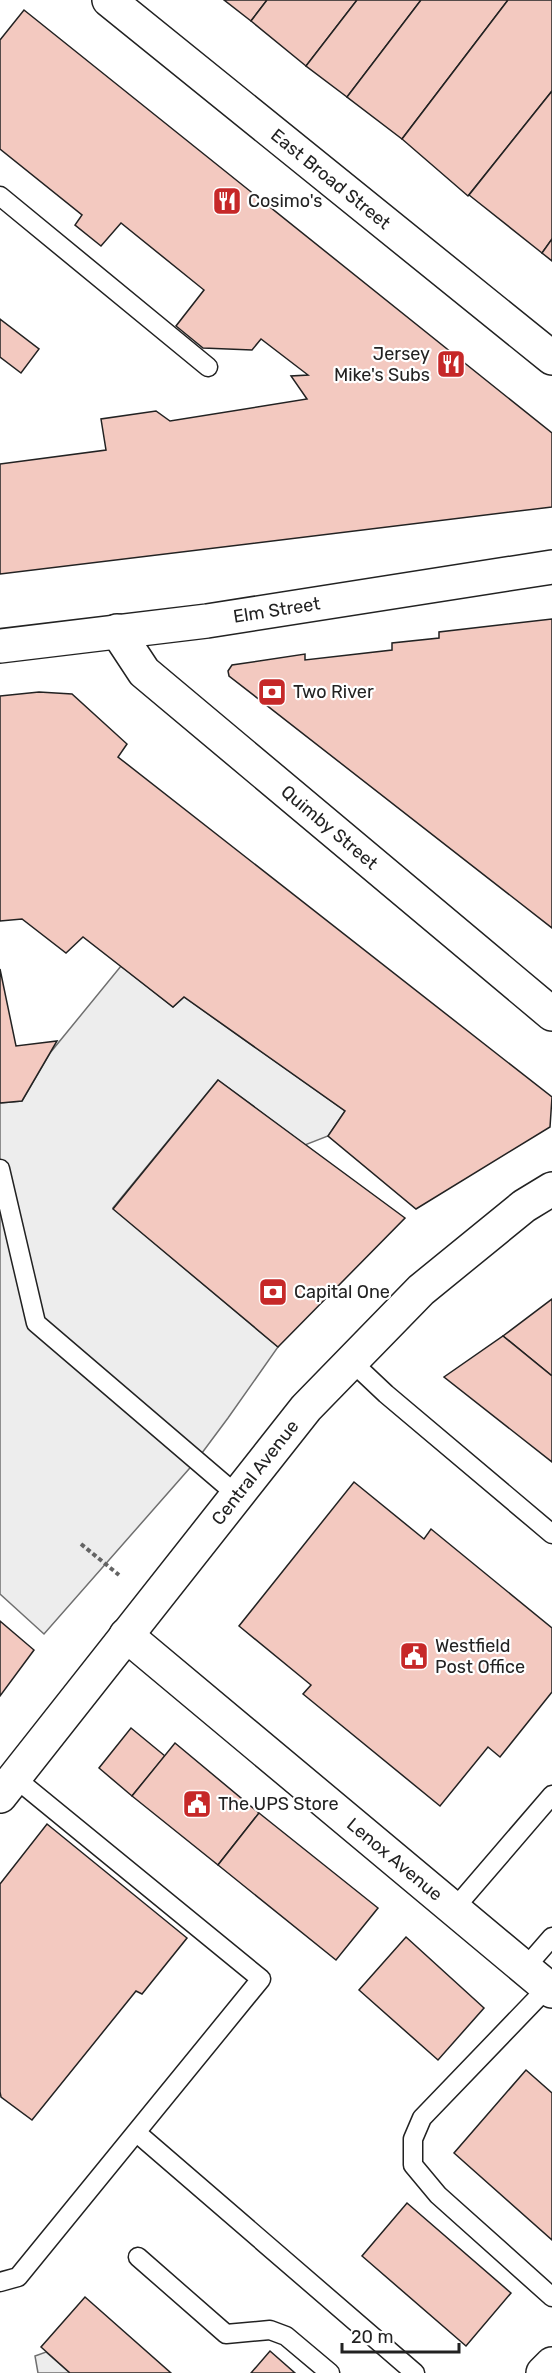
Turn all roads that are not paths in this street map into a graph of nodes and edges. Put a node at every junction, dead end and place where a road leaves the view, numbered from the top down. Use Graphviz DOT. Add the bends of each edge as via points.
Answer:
graph roads {
  1 [pos="109,0"];
  2 [pos="0,195"];
  3 [pos="552,357"];
  4 [pos="208,367"];
  5 [pos="552,567"];
  6 [pos="117,631"];
  7 [pos="0,646"];
  8 [pos="552,1014"];
  9 [pos="0,1169"];
  10 [pos="552,1190"];
  11 [pos="351,1361"];
  12 [pos="237,1495"];
  13 [pos="552,1534"];
  14 [pos="126,1635"];
  15 [pos="7,1787"];
  16 [pos="552,1795"];
  17 [pos="454,1909"];
  18 [pos="552,1937"];
  19 [pos="542,1982"];
  20 [pos="137,2133"];
  21 [pos="138,2257"];
  22 [pos="0,2282"];
  23 [pos="552,2297"];
  24 [pos="552,2364"];
  25 [pos="330,2373"];
  26 [pos="415,2373"];
  27 [pos="543,2373"];
  1 -- 3 [label="street, East Broad Street"];
  2 -- 4 [label="lane"];
  5 -- 6 [label="street, Elm Street" via="207,621"];
  6 -- 7 [label="street, Elm Street"];
  6 -- 8 [label="street, Quimby Street" via="144,672"];
  9 -- 12 [label="lane" via="36,1323"];
  10 -- 11 [label="street, Central Avenue" via="524,1206 421,1290"];
  11 -- 12 [label="street, Central Avenue" via="306,1408"];
  11 -- 13 [label="lane"];
  12 -- 14 [label="street, Central Avenue"];
  14 -- 15 [label="street, Central Avenue"];
  14 -- 17 [label="street, Lenox Avenue"];
  15 -- 20 [label="lane" via="261,1979"];
  16 -- 17 [label="lane"];
  17 -- 19 [label="street, Lenox Avenue"];
  18 -- 19 [label="lane"];
  19 -- 23 [label="lane" via="422,2118 412,2139 413,2165 438,2195"];
  20 -- 22 [label="lane" via="18,2277"];
  20 -- 26 [label="lane"];
  21 -- 25 [label="lane" via="226,2334 270,2330 286,2336"];
  24 -- 27 [label="street"];
}
